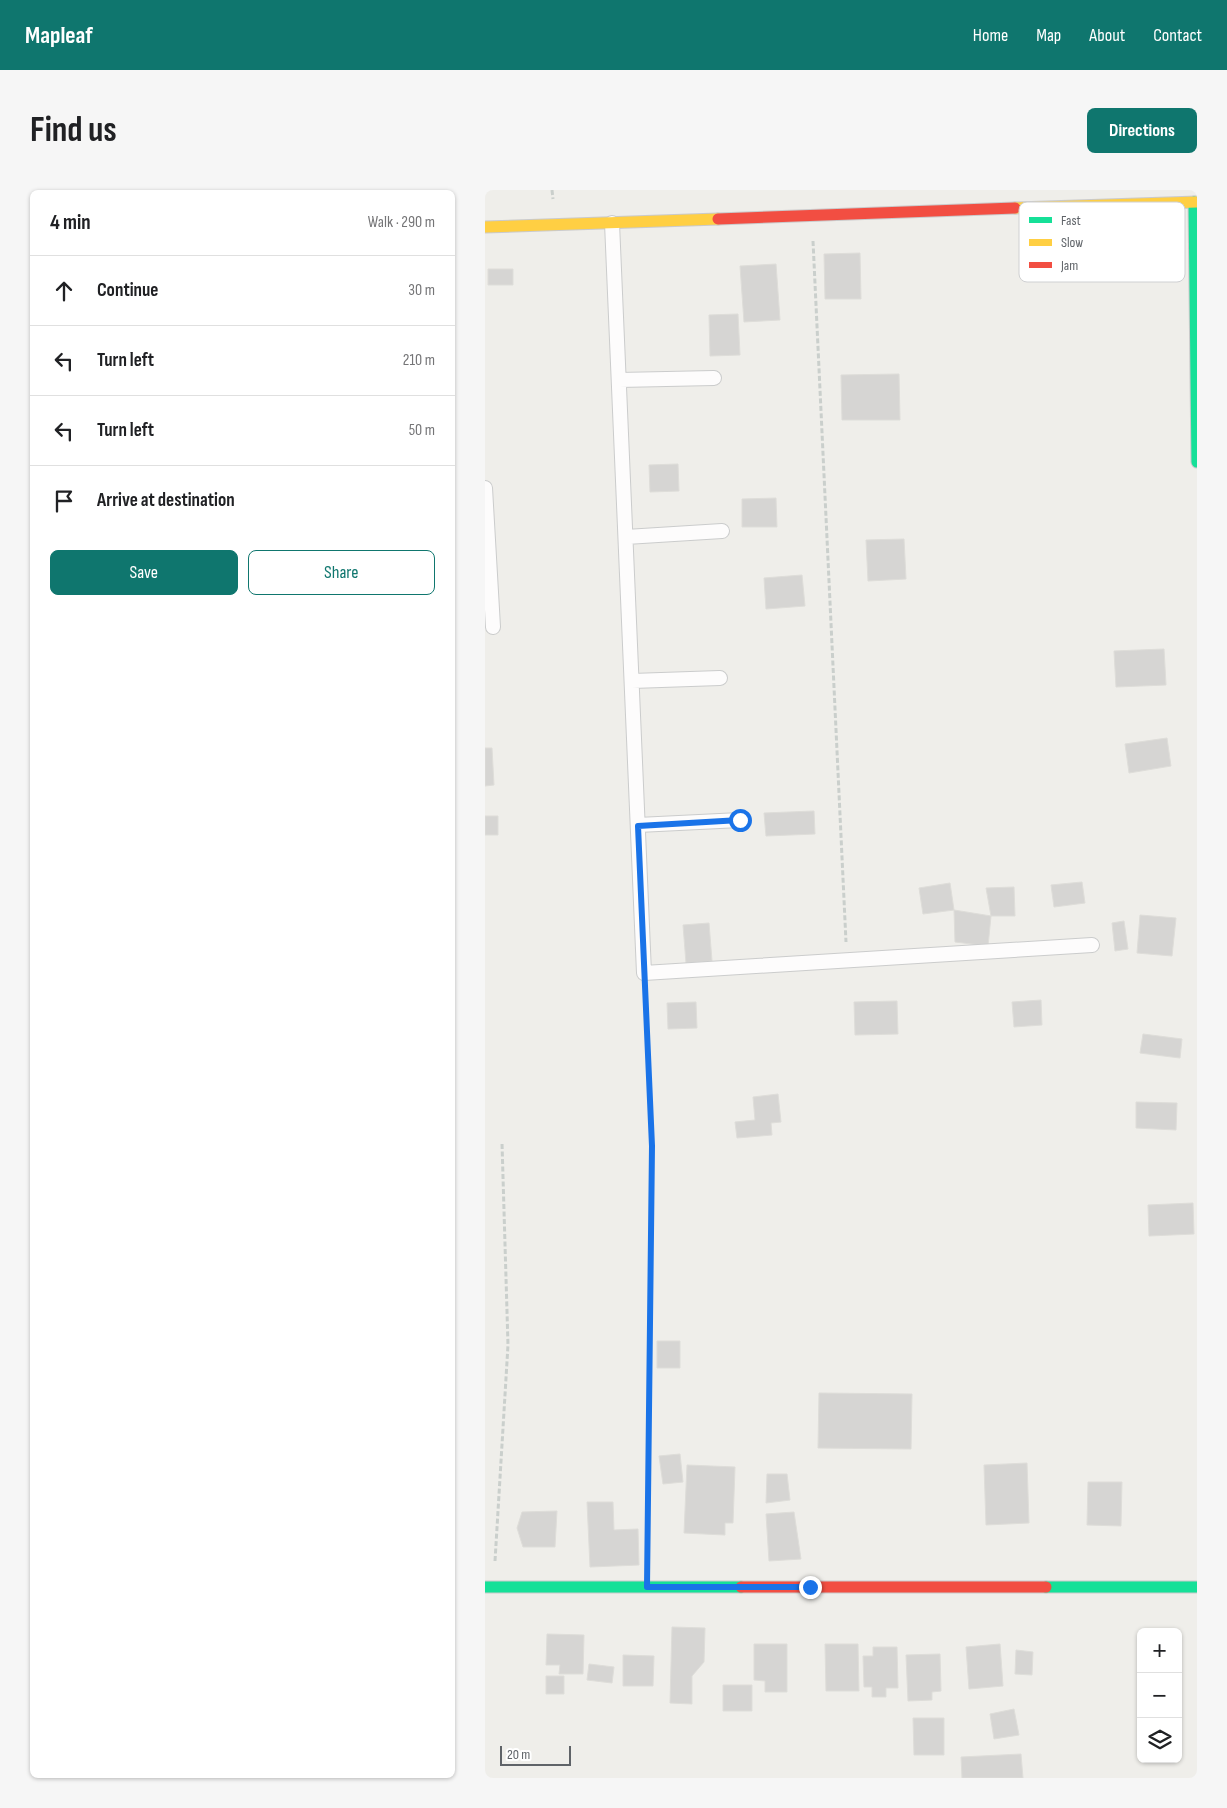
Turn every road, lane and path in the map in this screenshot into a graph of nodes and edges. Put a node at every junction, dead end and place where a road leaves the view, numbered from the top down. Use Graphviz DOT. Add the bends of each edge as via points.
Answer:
graph roads {
  1 [pos="1195,202"];
  2 [pos="1019,208"];
  3 [pos="812,216"];
  4 [pos="612,222"];
  5 [pos="485,227"];
  6 [pos="714,378"];
  7 [pos="619,380"];
  8 [pos="1197,462"];
  9 [pos="485,488"];
  10 [pos="722,531"];
  11 [pos="626,537"];
  12 [pos="493,627"];
  13 [pos="720,678"];
  14 [pos="632,681"];
  15 [pos="740,820"];
  16 [pos="638,826"];
  17 [pos="1092,945"];
  18 [pos="847,960"];
  19 [pos="644,973"];
  20 [pos="502,1144"];
  21 [pos="489,1587"];
  22 [pos="647,1587"];
  23 [pos="1197,1587"];
  1 -- 8 [label="street"];
  2 -- 3 [label="street"];
  3 -- 4 [label="street"];
  3 -- 18 [label="path"];
  4 -- 5 [label="street"];
  4 -- 7 [label="lane"];
  6 -- 7 [label="lane"];
  7 -- 11 [label="lane"];
  9 -- 12 [label="lane"];
  10 -- 11 [label="lane"];
  11 -- 14 [label="lane"];
  13 -- 14 [label="lane"];
  14 -- 16 [label="lane"];
  15 -- 16 [label="lane"];
  16 -- 19 [label="lane"];
  17 -- 18 [label="lane"];
  18 -- 19 [label="lane"];
  19 -- 22 [label="path" via="652,1146"];
  20 -- 21 [label="path" via="507,1345"];
  21 -- 22 [label="street"];
  22 -- 23 [label="street"];
}
